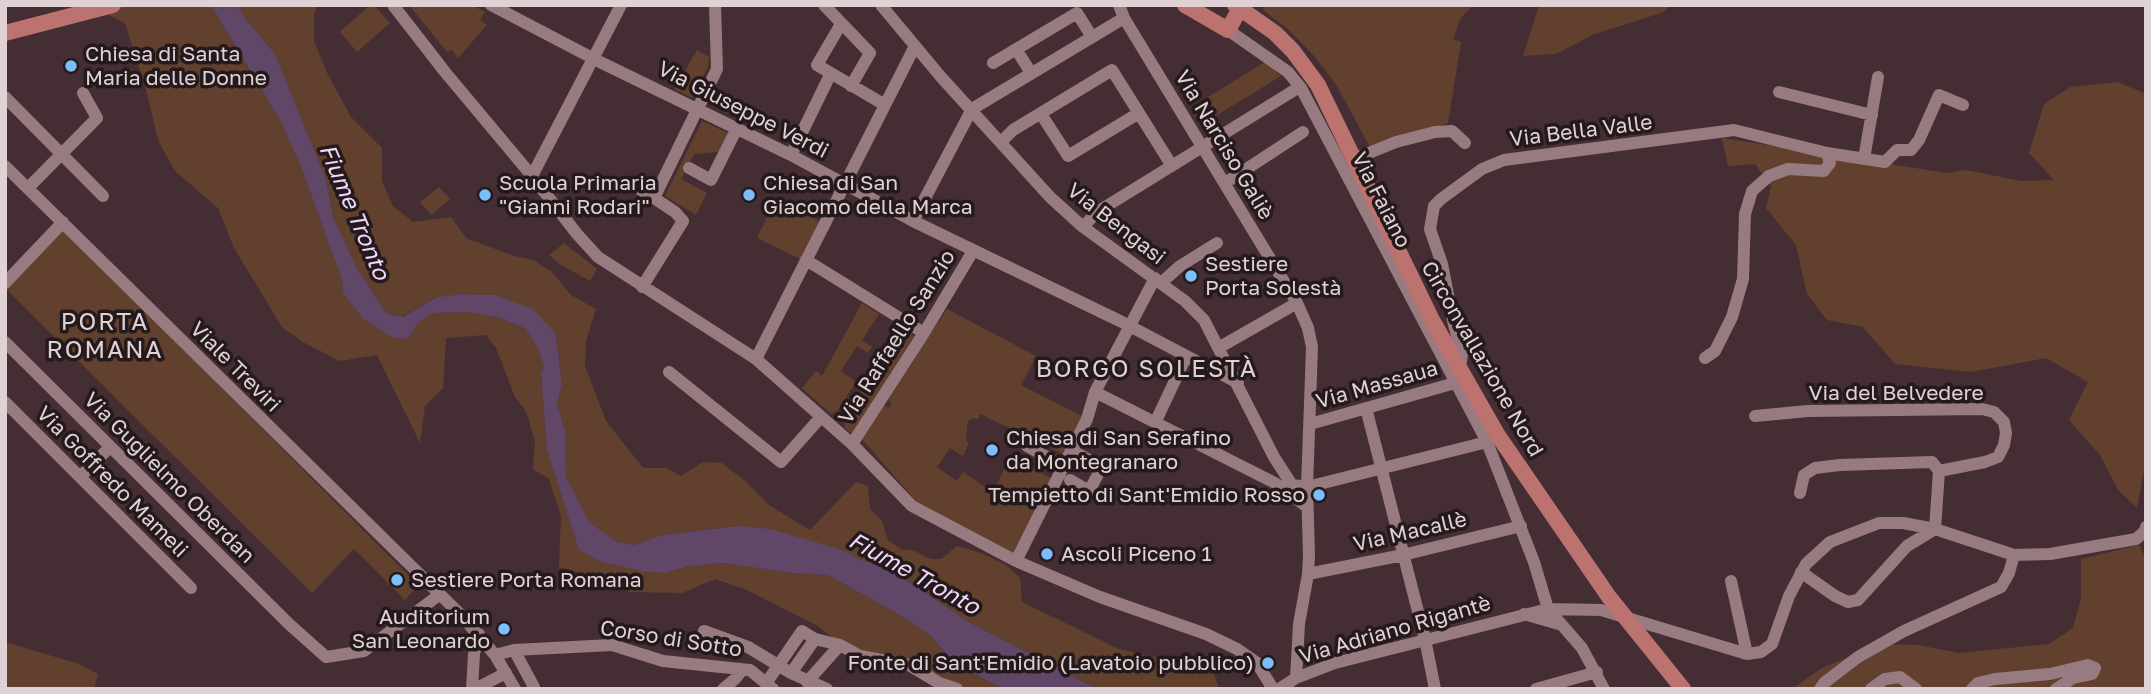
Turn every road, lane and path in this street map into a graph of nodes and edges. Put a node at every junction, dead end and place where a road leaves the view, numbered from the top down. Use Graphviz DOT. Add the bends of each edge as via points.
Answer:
graph roads {
  1 [pos="113,5"];
  2 [pos="393,5"];
  3 [pos="491,5"];
  4 [pos="621,5"];
  5 [pos="715,5"];
  6 [pos="824,5"];
  7 [pos="881,5"];
  8 [pos="1119,5"];
  9 [pos="1185,5"];
  10 [pos="1235,5"];
  11 [pos="1242,5"];
  12 [pos="1124,19"];
  13 [pos="841,24"];
  14 [pos="1229,27"];
  15 [pos="5,33"];
  16 [pos="1092,37"];
  17 [pos="915,46"];
  18 [pos="1016,49"];
  19 [pos="593,58"];
  20 [pos="993,63"];
  21 [pos="1031,73"];
  22 [pos="830,75"];
  23 [pos="1878,77"];
  24 [pos="851,86"];
  25 [pos="1293,91"];
  26 [pos="1779,92"];
  27 [pos="83,93"];
  28 [pos="5,97"];
  29 [pos="885,105"];
  30 [pos="1963,106"];
  31 [pos="698,109"];
  32 [pos="972,109"];
  33 [pos="1139,113"];
  34 [pos="1041,114"];
  35 [pos="1872,115"];
  36 [pos="737,128"];
  37 [pos="1303,132"];
  38 [pos="1001,142"];
  39 [pos="1465,143"];
  40 [pos="1202,147"];
  41 [pos="62,153"];
  42 [pos="1827,153"];
  43 [pos="791,155"];
  44 [pos="1354,159"];
  45 [pos="1864,159"];
  46 [pos="5,166"];
  47 [pos="1172,166"];
  48 [pos="689,168"];
  49 [pos="532,176"];
  50 [pos="846,183"];
  51 [pos="1224,183"];
  52 [pos="28,188"];
  53 [pos="641,190"];
  54 [pos="103,196"];
  55 [pos="654,198"];
  56 [pos="913,221"];
  57 [pos="63,222"];
  58 [pos="1083,227"];
  59 [pos="1217,243"];
  60 [pos="974,251"];
  61 [pos="806,260"];
  62 [pos="1158,280"];
  63 [pos="5,283"];
  64 [pos="642,287"];
  65 [pos="1297,303"];
  66 [pos="1130,326"];
  67 [pos="925,333"];
  68 [pos="5,342"];
  69 [pos="1220,347"];
  70 [pos="1186,357"];
  71 [pos="1705,358"];
  72 [pos="756,359"];
  73 [pos="1457,366"];
  74 [pos="669,372"];
  75 [pos="1238,383"];
  76 [pos="1455,383"];
  77 [pos="1095,392"];
  78 [pos="5,402"];
  79 [pos="1366,408"];
  80 [pos="1755,416"];
  81 [pos="821,417"];
  82 [pos="1156,423"];
  83 [pos="1310,424"];
  84 [pos="1487,442"];
  85 [pos="852,444"];
  86 [pos="1027,446"];
  87 [pos="110,447"];
  88 [pos="1071,450"];
  89 [pos="1275,457"];
  90 [pos="1382,469"];
  91 [pos="1939,471"];
  92 [pos="1064,473"];
  93 [pos="80,477"];
  94 [pos="1275,483"];
  95 [pos="1307,487"];
  96 [pos="1800,493"];
  97 [pos="1307,508"];
  98 [pos="1521,526"];
  99 [pos="2146,527"];
  100 [pos="1935,529"];
  101 [pos="1403,555"];
  102 [pos="2014,555"];
  103 [pos="1016,561"];
  104 [pos="1801,572"];
  105 [pos="1308,575"];
  106 [pos="1731,581"];
  107 [pos="1539,582"];
  108 [pos="191,588"];
  109 [pos="436,591"];
  110 [pos="1548,609"];
  111 [pos="1524,614"];
  112 [pos="1562,625"];
  113 [pos="704,631"];
  114 [pos="479,634"];
  115 [pos="814,639"];
  116 [pos="1424,639"];
  117 [pos="840,645"];
  118 [pos="514,649"];
  119 [pos="1747,654"];
  120 [pos="495,655"];
  121 [pos="779,665"];
  122 [pos="742,670"];
  123 [pos="1597,672"];
  124 [pos="506,673"];
  125 [pos="790,673"];
  126 [pos="1296,678"];
  127 [pos="807,682"];
  128 [pos="770,686"];
  129 [pos="473,689"];
  130 [pos="515,689"];
  131 [pos="532,689"];
  132 [pos="723,689"];
  133 [pos="827,689"];
  134 [pos="957,689"];
  135 [pos="1273,689"];
  136 [pos="1279,689"];
  137 [pos="1435,689"];
  138 [pos="1536,689"];
  139 [pos="1604,689"];
  140 [pos="1682,689"];
  141 [pos="1820,689"];
  142 [pos="1871,689"];
  143 [pos="1916,689"];
  144 [pos="1972,689"];
  145 [pos="2056,689"];
  1 -- 15 [label="main road"];
  2 -- 49 [label="street"];
  3 -- 19 [label="street, Via Giuseppe Verdi"];
  4 -- 19 [label="street"];
  5 -- 31 [label="street" via="716,69"];
  6 -- 13 [label="street"];
  7 -- 17 [label="street, Via Bengasi"];
  8 -- 12 [label="street, Via Narciso Galiè"];
  9 -- 14 [label="main road"];
  10 -- 44 [label="main road, Circonvallazione Nord" via="1275,33 1299,58 1318,85"];
  11 -- 14 [label="main road"];
  12 -- 16 [label="street"];
  12 -- 40 [label="street, Via Narciso Galiè"];
  13 -- 22 [label="street" via="817,65"];
  13 -- 24 [label="street" via="870,53"];
  14 -- 76 [label="street, Via Faiano" via="1289,72 1301,88"];
  16 -- 18 [label="street" via="1077,13"];
  16 -- 21 [label="street"];
  17 -- 29 [label="street"];
  17 -- 32 [label="street, Via Bengasi"];
  18 -- 20 [label="street"];
  18 -- 21 [label="street"];
  19 -- 31 [label="street, Via Giuseppe Verdi"];
  19 -- 49 [label="street"];
  21 -- 32 [label="street"];
  22 -- 24 [label="street"];
  22 -- 43 [label="street"];
  23 -- 35 [label="street"];
  24 -- 29 [label="street"];
  25 -- 40 [label="street"];
  26 -- 35 [label="street"];
  27 -- 41 [label="street" via="97,118"];
  28 -- 41 [label="street"];
  29 -- 50 [label="street"];
  30 -- 45 [label="street, Via Bella Valle" via="1939,95 1911,150 1897,150 1885,162"];
  31 -- 36 [label="street, Via Giuseppe Verdi"];
  31 -- 55 [label="street"];
  32 -- 38 [label="street, Via Bengasi"];
  32 -- 56 [label="street"];
  33 -- 34 [label="street" via="1068,156"];
  33 -- 34 [label="street" via="1112,70"];
  33 -- 47 [label="street"];
  34 -- 38 [label="street"];
  35 -- 45 [label="street"];
  36 -- 43 [label="street, Via Giuseppe Verdi"];
  36 -- 48 [label="street" via="711,180"];
  37 -- 51 [label="street"];
  38 -- 58 [label="street, Via Bengasi"];
  39 -- 44 [label="street" via="1452,131 1435,132"];
  40 -- 47 [label="street"];
  40 -- 51 [label="street, Via Narciso Galiè"];
  41 -- 52 [label="street"];
  41 -- 54 [label="street"];
  42 -- 45 [label="street, Via Bella Valle"];
  42 -- 71 [label="street" via="1830,163 1824,172 1788,169 1769,176 1752,191 1745,214 1743,279 1732,317 1715,351"];
  42 -- 73 [label="street, Via Bella Valle" via="1734,130 1504,160 1482,169 1434,206 1430,229 1462,354"];
  43 -- 50 [label="street, Via Giuseppe Verdi"];
  44 -- 73 [label="main road, Circonvallazione Nord"];
  46 -- 52 [label="street, Viale Treviri"];
  47 -- 58 [label="street" via="1097,212"];
  49 -- 64 [label="street" via="598,257"];
  50 -- 56 [label="street, Via Giuseppe Verdi"];
  50 -- 61 [label="street"];
  51 -- 65 [label="street, Via Narciso Galiè"];
  52 -- 57 [label="street, Viale Treviri"];
  53 -- 55 [label="street"];
  55 -- 64 [label="street" via="683,221"];
  56 -- 60 [label="street, Via Giuseppe Verdi"];
  57 -- 63 [label="street"];
  57 -- 109 [label="street, Viale Treviri"];
  58 -- 62 [label="street, Via Bengasi"];
  59 -- 62 [label="street"];
  60 -- 66 [label="street, Via Giuseppe Verdi"];
  60 -- 67 [label="street, Via Raffaello Sanzio"];
  61 -- 67 [label="street"];
  61 -- 72 [label="street"];
  62 -- 66 [label="street"];
  62 -- 69 [label="street, Via Bengasi" via="1204,320"];
  64 -- 72 [label="street"];
  65 -- 69 [label="street"];
  65 -- 83 [label="street, Via Narciso Galiè" via="1312,347"];
  66 -- 70 [label="street, Via Giuseppe Verdi"];
  66 -- 77 [label="street"];
  67 -- 85 [label="street, Via Raffaello Sanzio"];
  68 -- 87 [label="street, Via Guglielmo Oberdan"];
  69 -- 75 [label="street, Via Bengasi"];
  70 -- 75 [label="street, Via Giuseppe Verdi"];
  70 -- 82 [label="street"];
  72 -- 81 [label="street"];
  73 -- 140 [label="main road, Circonvallazione Nord" via="1497,434 1609,597"];
  74 -- 81 [label="street" via="781,462"];
  75 -- 89 [label="street, Via Bengasi"];
  76 -- 79 [label="street, Via Massaua"];
  76 -- 84 [label="street, Via Faiano"];
  77 -- 82 [label="street"];
  77 -- 88 [label="street"];
  78 -- 93 [label="street, Via Goffredo Mameli"];
  79 -- 83 [label="street, Via Massaua"];
  79 -- 90 [label="street"];
  80 -- 91 [label="street, Via del Belvedere" via="1982,409 1994,412 2004,422 2004,445 1998,457"];
  81 -- 85 [label="street"];
  82 -- 94 [label="street"];
  83 -- 95 [label="street, Via Narciso Galiè"];
  84 -- 90 [label="street"];
  84 -- 98 [label="street, Via Faiano"];
  85 -- 103 [label="street" via="912,506"];
  86 -- 92 [label="street"];
  87 -- 93 [label="street"];
  87 -- 109 [label="street, Via Guglielmo Oberdan" via="305,640 333,653 364,651"];
  88 -- 92 [label="street"];
  88 -- 92 [label="street" via="1102,467 1089,491"];
  89 -- 94 [label="street, Via Bengasi"];
  89 -- 95 [label="street, Via Bengasi" via="1292,485"];
  90 -- 95 [label="street"];
  90 -- 101 [label="street"];
  91 -- 96 [label="street" via="1932,462 1815,468 1804,475"];
  91 -- 100 [label="street"];
  92 -- 103 [label="street"];
  93 -- 108 [label="street, Via Goffredo Mameli"];
  94 -- 97 [label="street"];
  95 -- 97 [label="street, Via Narciso Galiè"];
  97 -- 105 [label="street, Via Narciso Galiè"];
  98 -- 101 [label="street, Via Macallè"];
  98 -- 107 [label="street, Via Faiano"];
  99 -- 102 [label="street" via="2136,539 2050,554"];
  100 -- 102 [label="street"];
  100 -- 104 [label="street" via="1879,523 1830,542"];
  100 -- 104 [label="street" via="1907,546 1857,600 1848,602 1835,596"];
  101 -- 105 [label="street, Via Macallè"];
  101 -- 116 [label="street"];
  102 -- 141 [label="street" via="2001,587 1904,631 1858,657"];
  103 -- 135 [label="street" via="1237,649 1258,663"];
  104 -- 119 [label="street" via="1772,644"];
  105 -- 126 [label="street, Via Narciso Galiè"];
  106 -- 119 [label="street"];
  107 -- 110 [label="street, Via Faiano"];
  107 -- 111 [label="street, Via Adriano Rigantè"];
  109 -- 114 [label="street, Viale Treviri"];
  110 -- 111 [label="street, Via Adriano Rigantè"];
  110 -- 112 [label="street"];
  110 -- 119 [label="street, Via Adriano Rigantè" via="1601,610"];
  111 -- 112 [label="street, Via Adriano Rigantè"];
  111 -- 116 [label="street, Via Adriano Rigantè"];
  112 -- 123 [label="street"];
  113 -- 121 [label="street" via="748,647"];
  114 -- 120 [label="street, Viale Treviri"];
  114 -- 129 [label="street"];
  115 -- 117 [label="street"];
  115 -- 121 [label="street" via="802,631"];
  115 -- 125 [label="street"];
  116 -- 126 [label="street, Via Adriano Rigantè"];
  116 -- 137 [label="street"];
  117 -- 127 [label="street"];
  117 -- 134 [label="street" via="860,656 909,664"];
  118 -- 120 [label="street, Corso di Sotto"];
  118 -- 122 [label="street, Corso di Sotto" via="612,645 663,661"];
  118 -- 131 [label="street"];
  120 -- 124 [label="street, Viale Treviri"];
  121 -- 125 [label="street"];
  121 -- 128 [label="street"];
  122 -- 128 [label="street, Corso di Sotto" via="750,670"];
  122 -- 132 [label="street"];
  123 -- 138 [label="street"];
  123 -- 139 [label="street"];
  124 -- 129 [label="street"];
  124 -- 130 [label="street, Viale Treviri"];
  125 -- 127 [label="street"];
  126 -- 136 [label="street, Via Adriano Rigantè"];
  127 -- 133 [label="street"];
  142 -- 143 [label="street" via="1885,679 1900,677"];
  144 -- 145 [label="street" via="1995,679 2088,665 2095,668 2092,674 2073,678"];
}
